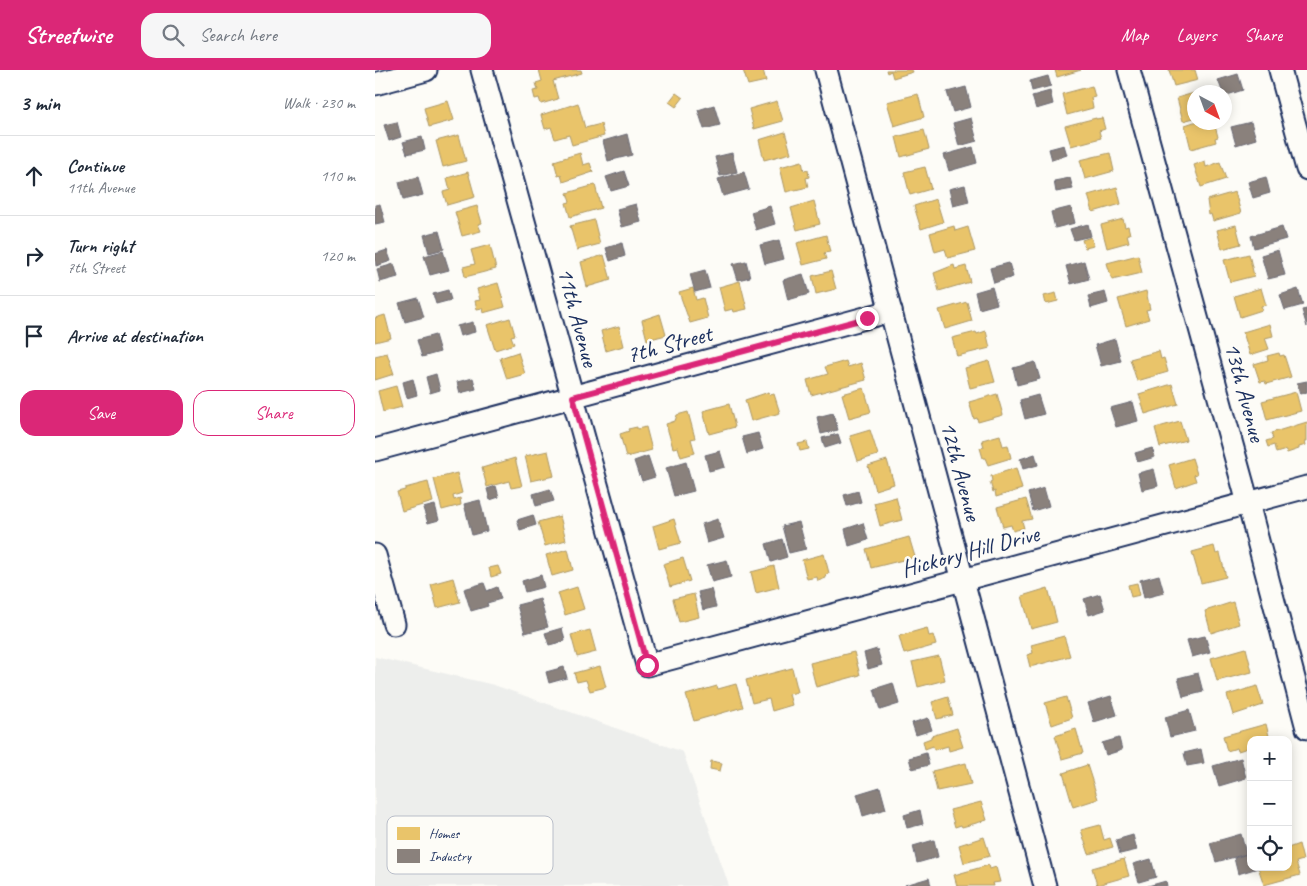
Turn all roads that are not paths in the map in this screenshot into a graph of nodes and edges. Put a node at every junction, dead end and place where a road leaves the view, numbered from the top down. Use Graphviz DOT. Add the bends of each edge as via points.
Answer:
graph roads {
  1 [pos="426,70"];
  2 [pos="482,70"];
  3 [pos="826,70"];
  4 [pos="1129,70"];
  5 [pos="1281,70"];
  6 [pos="375,84"];
  7 [pos="1307,169"];
  8 [pos="891,311"];
  9 [pos="573,397"];
  10 [pos="375,450"];
  11 [pos="1307,487"];
  12 [pos="1248,503"];
  13 [pos="375,555"];
  14 [pos="963,580"];
  15 [pos="394,624"];
  16 [pos="647,665"];
  17 [pos="1307,728"];
  18 [pos="1045,886"];
  1 -- 6 [label="street"];
  2 -- 9 [label="street, 11th Avenue"];
  3 -- 8 [label="street, 12th Avenue"];
  4 -- 12 [label="street, 13th Avenue"];
  5 -- 7 [label="street"];
  8 -- 9 [label="street, 7th Street"];
  8 -- 14 [label="street, 12th Avenue"];
  9 -- 10 [label="street, 7th Street"];
  9 -- 16 [label="street, 11th Avenue"];
  11 -- 12 [label="street, Hickory Hill Drive"];
  12 -- 14 [label="street, Hickory Hill Drive"];
  12 -- 17 [label="street, 13th Avenue"];
  13 -- 15 [label="street"];
  14 -- 16 [label="street, Hickory Hill Drive"];
  14 -- 18 [label="street, 12th Avenue"];
}
